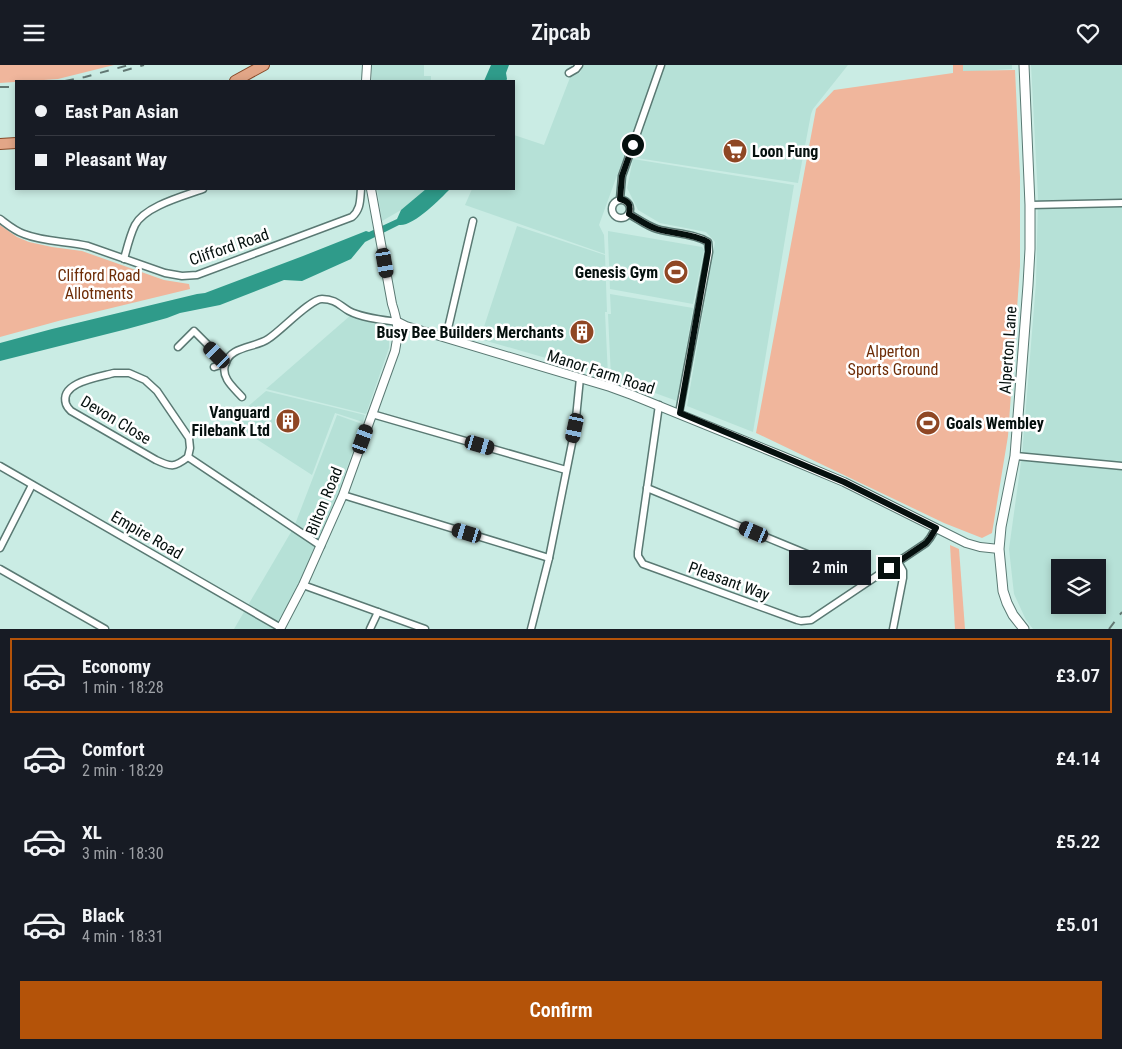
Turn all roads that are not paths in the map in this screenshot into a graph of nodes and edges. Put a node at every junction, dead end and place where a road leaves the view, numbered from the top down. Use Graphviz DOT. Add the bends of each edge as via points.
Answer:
graph roads {
  1 [pos="264,65"];
  2 [pos="367,65"];
  3 [pos="579,65"];
  4 [pos="661,65"];
  5 [pos="1024,65"];
  6 [pos="569,73"];
  7 [pos="236,80"];
  8 [pos="366,80"];
  9 [pos="15,143"];
  10 [pos="0,144"];
  11 [pos="200,190"];
  12 [pos="361,190"];
  13 [pos="371,190"];
  14 [pos="620,199"];
  15 [pos="1122,203"];
  16 [pos="1030,205"];
  17 [pos="629,214"];
  18 [pos="0,219"];
  19 [pos="473,221"];
  20 [pos="124,259"];
  21 [pos="398,322"];
  22 [pos="446,337"];
  23 [pos="178,347"];
  24 [pos="226,363"];
  25 [pos="214,367"];
  26 [pos="580,378"];
  27 [pos="243,386"];
  28 [pos="236,391"];
  29 [pos="242,397"];
  30 [pos="659,405"];
  31 [pos="680,413"];
  32 [pos="372,414"];
  33 [pos="1015,456"];
  34 [pos="188,457"];
  35 [pos="0,466"];
  36 [pos="1122,466"];
  37 [pos="566,470"];
  38 [pos="32,485"];
  39 [pos="647,488"];
  40 [pos="343,495"];
  41 [pos="936,528"];
  42 [pos="321,546"];
  43 [pos="0,548"];
  44 [pos="999,549"];
  45 [pos="548,558"];
  46 [pos="898,562"];
  47 [pos="0,569"];
  48 [pos="870,580"];
  49 [pos="303,585"];
  50 [pos="378,612"];
  51 [pos="1021,628"];
  52 [pos="106,629"];
  53 [pos="281,629"];
  54 [pos="370,629"];
  55 [pos="425,629"];
  56 [pos="531,629"];
  57 [pos="892,629"];
  1 -- 7 [label="main road"];
  2 -- 8 [label="street"];
  3 -- 6 [label="street"];
  4 -- 14 [label="street" via="622,176"];
  5 -- 16 [label="main road, Alperton Lane"];
  9 -- 10 [label="main road"];
  11 -- 20 [label="street" via="144,214 135,225"];
  12 -- 20 [label="street, Clifford Road" via="358,212 352,217 197,275 165,273"];
  13 -- 21 [label="street"];
  14 -- 17 [label="street" via="630,204"];
  14 -- 17 [label="street" via="612,207 613,213 618,218"];
  15 -- 16 [label="street"];
  16 -- 33 [label="main road, Alperton Lane" via="1028,285"];
  17 -- 31 [label="street" via="650,227 708,242"];
  18 -- 20 [label="street, Clifford Road" via="26,235 74,243"];
  19 -- 22 [label="street"];
  21 -- 22 [label="street, Manor Farm Road"];
  21 -- 24 [label="street" via="350,312 339,303 321,299 314,301 266,341 235,351"];
  21 -- 32 [label="street, Bilton Road" via="395,351"];
  22 -- 26 [label="street, Manor Farm Road"];
  23 -- 24 [label="street" via="194,331"];
  24 -- 25 [label="street"];
  24 -- 28 [label="street" via="224,375"];
  26 -- 30 [label="street, Manor Farm Road"];
  26 -- 37 [label="street" via="575,428"];
  27 -- 28 [label="street"];
  28 -- 29 [label="street"];
  30 -- 31 [label="street, Manor Farm Road"];
  30 -- 39 [label="street, Pleasant Way"];
  31 -- 41 [label="street, Manor Farm Road" via="844,482"];
  32 -- 37 [label="street"];
  32 -- 40 [label="street, Bilton Road"];
  33 -- 36 [label="street"];
  33 -- 44 [label="main road, Alperton Lane"];
  34 -- 34 [label="street, Devon Close" via="169,466 71,411 66,404 70,388 114,373 129,373 145,380 157,391 189,438"];
  34 -- 42 [label="street"];
  35 -- 38 [label="street, Empire Road"];
  37 -- 45 [label="street"];
  38 -- 43 [label="street"];
  38 -- 53 [label="street, Empire Road"];
  39 -- 48 [label="street"];
  39 -- 48 [label="street, Pleasant Way" via="638,551 643,564 811,623"];
  40 -- 42 [label="street, Bilton Road"];
  40 -- 45 [label="street"];
  41 -- 44 [label="street, Manor Farm Road" via="966,543"];
  41 -- 46 [label="street, Pleasant Way" via="926,543"];
  42 -- 49 [label="street, Bilton Road"];
  44 -- 51 [label="main road, Alperton Lane" via="1003,591"];
  45 -- 56 [label="street"];
  46 -- 48 [label="street, Pleasant Way"];
  46 -- 57 [label="street" via="904,578"];
  47 -- 52 [label="street"];
  49 -- 50 [label="street"];
  49 -- 53 [label="street, Bilton Road"];
  50 -- 54 [label="street"];
  50 -- 55 [label="street"];
}
